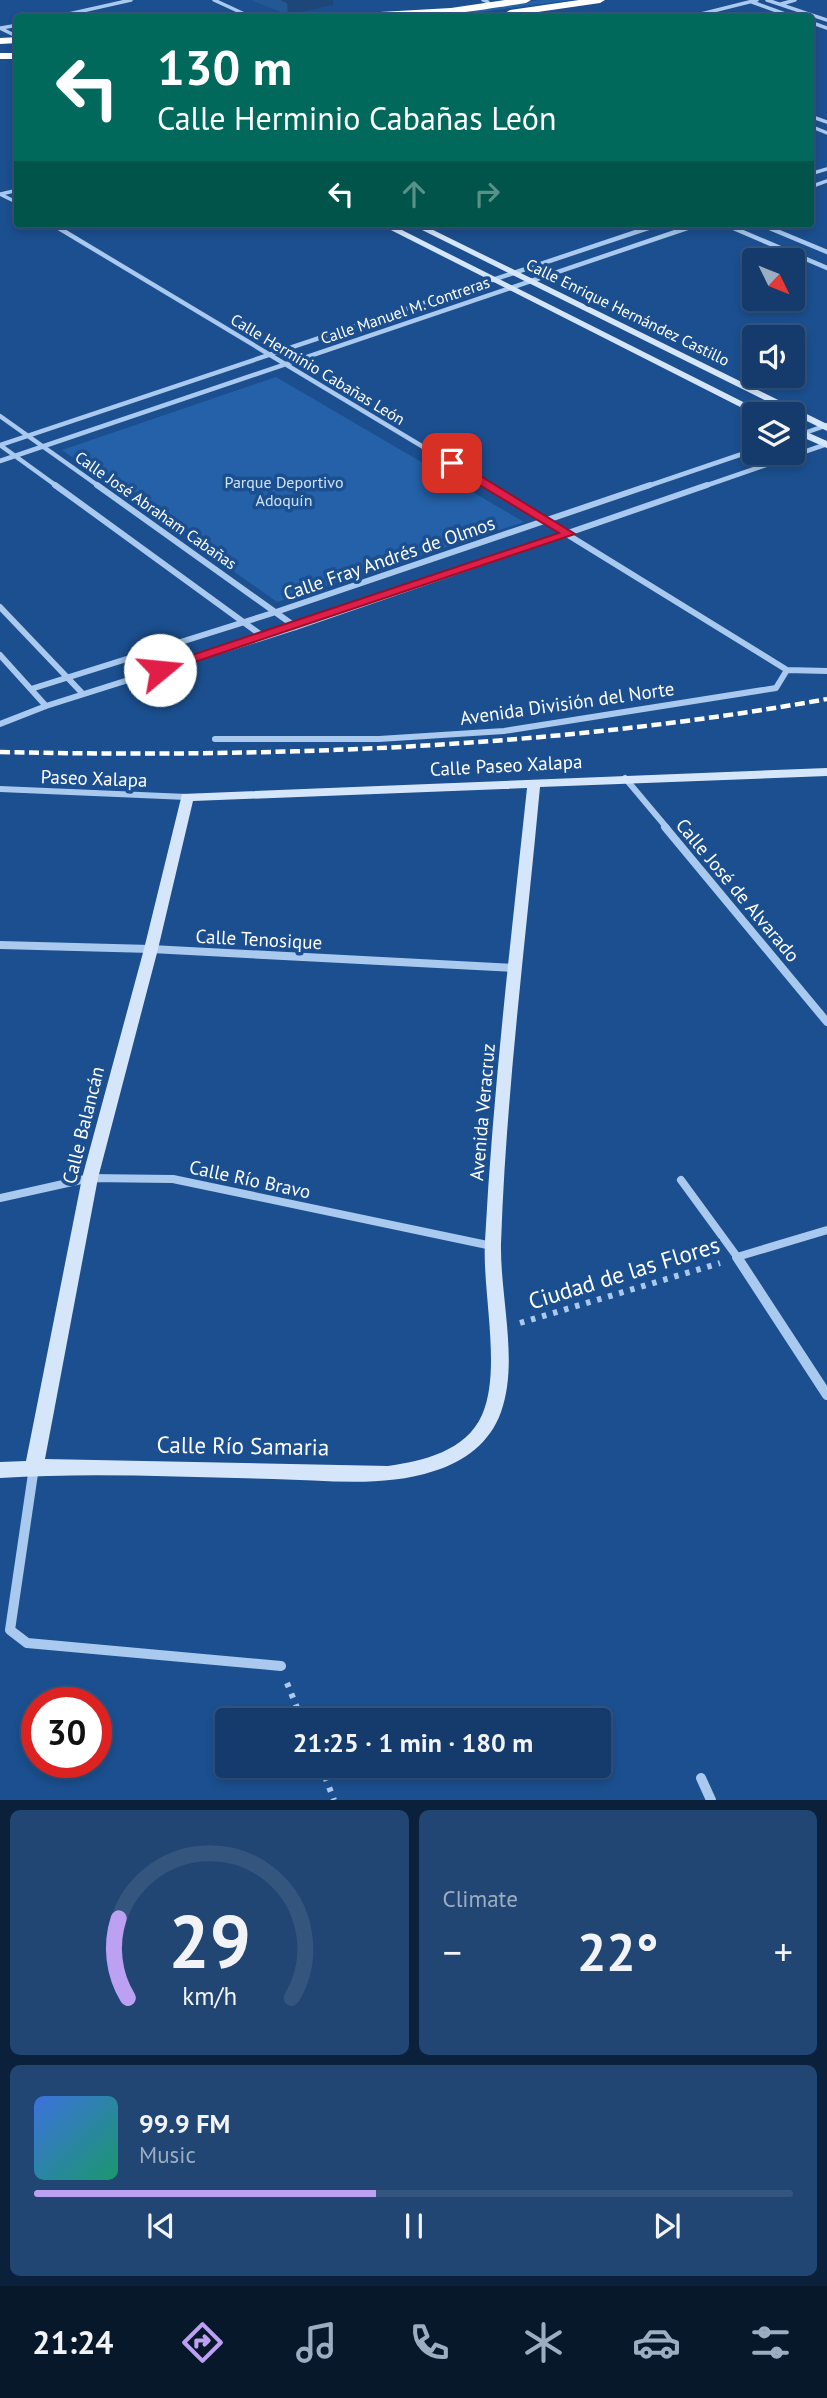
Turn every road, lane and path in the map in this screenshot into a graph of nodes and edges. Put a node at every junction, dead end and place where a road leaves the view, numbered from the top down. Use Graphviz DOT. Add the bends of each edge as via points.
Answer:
graph roads {
  1 [pos="131,0"];
  2 [pos="214,0"];
  3 [pos="502,0"];
  4 [pos="571,0"];
  5 [pos="600,0"];
  6 [pos="757,0"];
  7 [pos="767,0"];
  8 [pos="795,0"];
  9 [pos="485,1"];
  10 [pos="747,1"];
  11 [pos="779,4"];
  12 [pos="766,8"];
  13 [pos="519,11"];
  14 [pos="69,14"];
  15 [pos="244,14"];
  16 [pos="391,14"];
  17 [pos="463,14"];
  18 [pos="471,14"];
  19 [pos="700,14"];
  20 [pos="784,14"];
  21 [pos="809,14"];
  22 [pos="59,228"];
  23 [pos="391,228"];
  24 [pos="422,228"];
  25 [pos="648,228"];
  26 [pos="687,228"];
  27 [pos="733,228"];
  28 [pos="770,228"];
  29 [pos="827,252"];
  30 [pos="827,268"];
  31 [pos="514,273"];
  32 [pos="495,279"];
  33 [pos="530,280"];
  34 [pos="510,287"];
  35 [pos="270,355"];
  36 [pos="285,364"];
  37 [pos="742,404"];
  38 [pos="0,416"];
  39 [pos="826,427"];
  40 [pos="805,431"];
  41 [pos="27,436"];
  42 [pos="805,436"];
  43 [pos="826,444"];
  44 [pos="0,445"];
  45 [pos="43,447"];
  46 [pos="742,454"];
  47 [pos="15,456"];
  48 [pos="0,461"];
  49 [pos="547,520"];
  50 [pos="569,534"];
  51 [pos="0,607"];
  52 [pos="276,612"];
  53 [pos="244,623"];
  54 [pos="296,626"];
  55 [pos="264,637"];
  56 [pos="0,655"];
  57 [pos="787,670"];
  58 [pos="827,671"];
  59 [pos="67,678"];
  60 [pos="31,689"];
  61 [pos="83,694"];
  62 [pos="46,706"];
  63 [pos="0,724"];
  64 [pos="215,739"];
  65 [pos="827,772"];
  66 [pos="625,778"];
  67 [pos="534,784"];
  68 [pos="0,789"];
  69 [pos="187,797"];
  70 [pos="0,945"];
  71 [pos="150,949"];
  72 [pos="516,968"];
  73 [pos="827,1022"];
  74 [pos="90,1178"];
  75 [pos="681,1180"];
  76 [pos="0,1198"];
  77 [pos="827,1230"];
  78 [pos="492,1247"];
  79 [pos="737,1257"];
  80 [pos="497,1343"];
  81 [pos="827,1395"];
  82 [pos="475,1439"];
  83 [pos="34,1467"];
  84 [pos="0,1470"];
  85 [pos="281,1666"];
  86 [pos="297,1708"];
  87 [pos="326,1778"];
  88 [pos="701,1779"];
  89 [pos="334,1800"];
  90 [pos="711,1800"];
  1 -- 14 [label="street"];
  2 -- 15 [label="street"];
  3 -- 9 [label="highway"];
  4 -- 17 [label="highway"];
  5 -- 13 [label="highway"];
  6 -- 10 [label="street"];
  7 -- 11 [label="street"];
  8 -- 11 [label="street"];
  9 -- 16 [label="highway"];
  10 -- 12 [label="street"];
  10 -- 19 [label="street"];
  11 -- 12 [label="street"];
  11 -- 21 [label="street"];
  12 -- 20 [label="street"];
  13 -- 18 [label="highway"];
  22 -- 35 [label="street, Calle Herminio Cabañas León"];
  23 -- 32 [label="main road, Calle Enrique Hernández Castillo"];
  24 -- 31 [label="main road, Calle Enrique Hernández Castillo"];
  25 -- 31 [label="street, Calle Manuel M. Contreras"];
  26 -- 33 [label="street, Calle Manuel M. Contreras"];
  27 -- 30 [label="street"];
  28 -- 29 [label="street"];
  31 -- 32 [label="street, Calle Manuel M. Contreras"];
  31 -- 33 [label="main road, Calle Enrique Hernández Castillo"];
  32 -- 34 [label="main road, Calle Enrique Hernández Castillo"];
  32 -- 35 [label="street, Calle Manuel M. Contreras"];
  33 -- 34 [label="street, Calle Manuel M. Contreras"];
  33 -- 39 [label="main road, Calle Enrique Hernández Castillo"];
  34 -- 36 [label="street, Calle Manuel M. Contreras"];
  34 -- 37 [label="main road, Calle Enrique Hernández Castillo"];
  35 -- 36 [label="street, Calle Herminio Cabañas León"];
  35 -- 41 [label="street, Calle Manuel M. Contreras"];
  36 -- 45 [label="street, Calle Manuel M. Contreras"];
  36 -- 49 [label="street, Calle Herminio Cabañas León"];
  38 -- 41 [label="street, Calle José Abraham Cabañas"];
  39 -- 40 [label="street"];
  41 -- 44 [label="street, Calle Manuel M. Contreras"];
  41 -- 45 [label="street, Calle José Abraham Cabañas"];
  42 -- 43 [label="main road"];
  43 -- 50 [label="street, Calle Fray Andrés de Olmos"];
  44 -- 47 [label="street, Calle José Abraham Cabañas"];
  45 -- 47 [label="street, Calle Manuel M. Contreras"];
  45 -- 52 [label="street, Calle José Abraham Cabañas"];
  46 -- 49 [label="street, Calle Fray Andrés de Olmos"];
  47 -- 48 [label="street, Calle Manuel M. Contreras"];
  47 -- 53 [label="street, Calle José Abraham Cabañas"];
  49 -- 50 [label="street, Calle Herminio Cabañas León"];
  49 -- 52 [label="street, Calle Fray Andrés de Olmos"];
  50 -- 54 [label="street, Calle Fray Andrés de Olmos"];
  50 -- 57 [label="street, Calle Herminio Cabañas León"];
  51 -- 59 [label="street"];
  52 -- 53 [label="street, Calle Fray Andrés de Olmos"];
  52 -- 54 [label="street, Calle José Abraham Cabañas"];
  53 -- 55 [label="street, Calle José Abraham Cabañas"];
  53 -- 59 [label="street, Calle Fray Andrés de Olmos"];
  54 -- 55 [label="street, Calle Fray Andrés de Olmos"];
  55 -- 61 [label="street, Calle Fray Andrés de Olmos"];
  56 -- 60 [label="street"];
  57 -- 58 [label="street"];
  57 -- 64 [label="street, Avenida División del Norte" via="776,688 504,731 379,739"];
  59 -- 60 [label="street, Calle Fray Andrés de Olmos"];
  59 -- 61 [label="street"];
  60 -- 62 [label="street"];
  61 -- 62 [label="street, Calle Fray Andrés de Olmos"];
  62 -- 63 [label="street, Calle Fray Andrés de Olmos"];
  65 -- 66 [label="main road, Calle Paseo Xalapa"];
  66 -- 67 [label="main road, Calle Paseo Xalapa"];
  66 -- 73 [label="street, Calle José de Alvarado"];
  67 -- 69 [label="main road, Calle Paseo Xalapa"];
  67 -- 72 [label="main road, Avenida Veracruz"];
  68 -- 69 [label="street, Paseo Xalapa"];
  69 -- 71 [label="main road, Calle Balancán"];
  70 -- 71 [label="street, Calle Tenosique"];
  71 -- 72 [label="street, Calle Tenosique"];
  71 -- 74 [label="main road, Calle Balancán"];
  72 -- 78 [label="main road, Avenida Veracruz"];
  74 -- 76 [label="street, Calle Río Bravo"];
  74 -- 78 [label="street, Calle Río Bravo" via="173,1179"];
  74 -- 83 [label="main road, Calle Balancán"];
  75 -- 79 [label="street"];
  77 -- 79 [label="street"];
  78 -- 80 [label="main road, Avenida Veracruz"];
  79 -- 80 [label="path, Ciudad de las Flores" via="514,1325 518,1336"];
  79 -- 81 [label="street"];
  80 -- 82 [label="main road, Avenida Veracruz" via="492,1413"];
  82 -- 83 [label="main road, Calle Río Samaria" via="452,1457 421,1470 388,1474"];
  83 -- 84 [label="main road, Calle Río Samaria"];
  83 -- 85 [label="street" via="10,1630 16,1637 27,1643"];
  85 -- 86 [label="path"];
  87 -- 89 [label="path"];
  88 -- 90 [label="street"];
}
